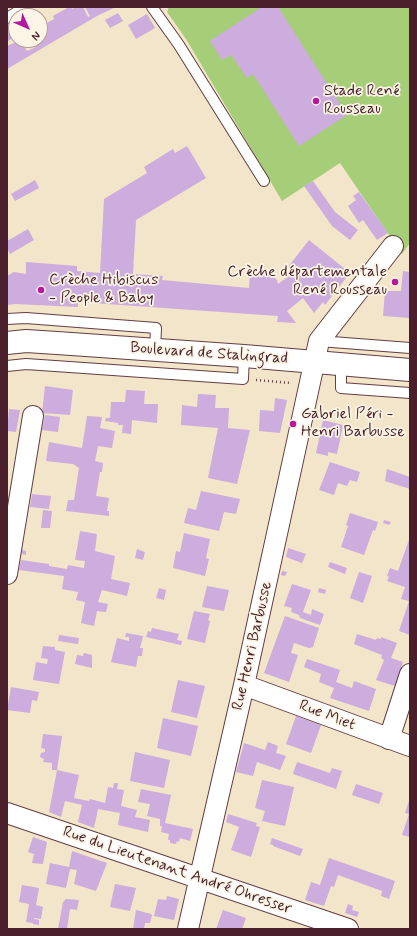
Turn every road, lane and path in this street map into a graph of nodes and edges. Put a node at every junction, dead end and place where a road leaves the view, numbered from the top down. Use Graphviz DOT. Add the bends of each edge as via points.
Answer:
graph roads {
  1 [pos="25,7"];
  2 [pos="152,7"];
  3 [pos="7,18"];
  4 [pos="264,181"];
  5 [pos="393,246"];
  6 [pos="7,319"];
  7 [pos="7,343"];
  8 [pos="410,348"];
  9 [pos="155,350"];
  10 [pos="317,352"];
  11 [pos="244,356"];
  12 [pos="341,364"];
  13 [pos="7,366"];
  14 [pos="410,370"];
  15 [pos="410,393"];
  16 [pos="33,416"];
  17 [pos="7,574"];
  18 [pos="410,674"];
  19 [pos="244,685"];
  20 [pos="389,739"];
  21 [pos="410,746"];
  22 [pos="7,813"];
  23 [pos="199,878"];
  24 [pos="188,929"];
  25 [pos="348,929"];
  1 -- 3 [label="lane"];
  2 -- 4 [label="lane" via="179,45"];
  5 -- 10 [label="street"];
  6 -- 9 [label="lane" via="26,318 156,328"];
  7 -- 9 [label="main road, Boulevard de Stalingrad" via="26,341"];
  8 -- 10 [label="lane"];
  9 -- 11 [label="main road, Boulevard de Stalingrad"];
  10 -- 11 [label="main road, Boulevard de Stalingrad"];
  10 -- 12 [label="main road, Boulevard de Stalingrad"];
  10 -- 19 [label="street, Rue Henri Barbusse"];
  11 -- 13 [label="lane" via="243,380 26,364"];
  12 -- 14 [label="main road, Boulevard de Stalingrad"];
  12 -- 15 [label="lane" via="341,388"];
  16 -- 17 [label="street"];
  18 -- 20 [label="street"];
  19 -- 20 [label="street, Rue Miet"];
  19 -- 23 [label="street, Rue Henri Barbusse"];
  20 -- 21 [label="street, Rue Miet"];
  22 -- 23 [label="street, Rue du Lieutenant André Ohresser"];
  23 -- 24 [label="street, Rue Henri Barbusse"];
  23 -- 25 [label="street, Rue du Lieutenant André Ohresser"];
}
